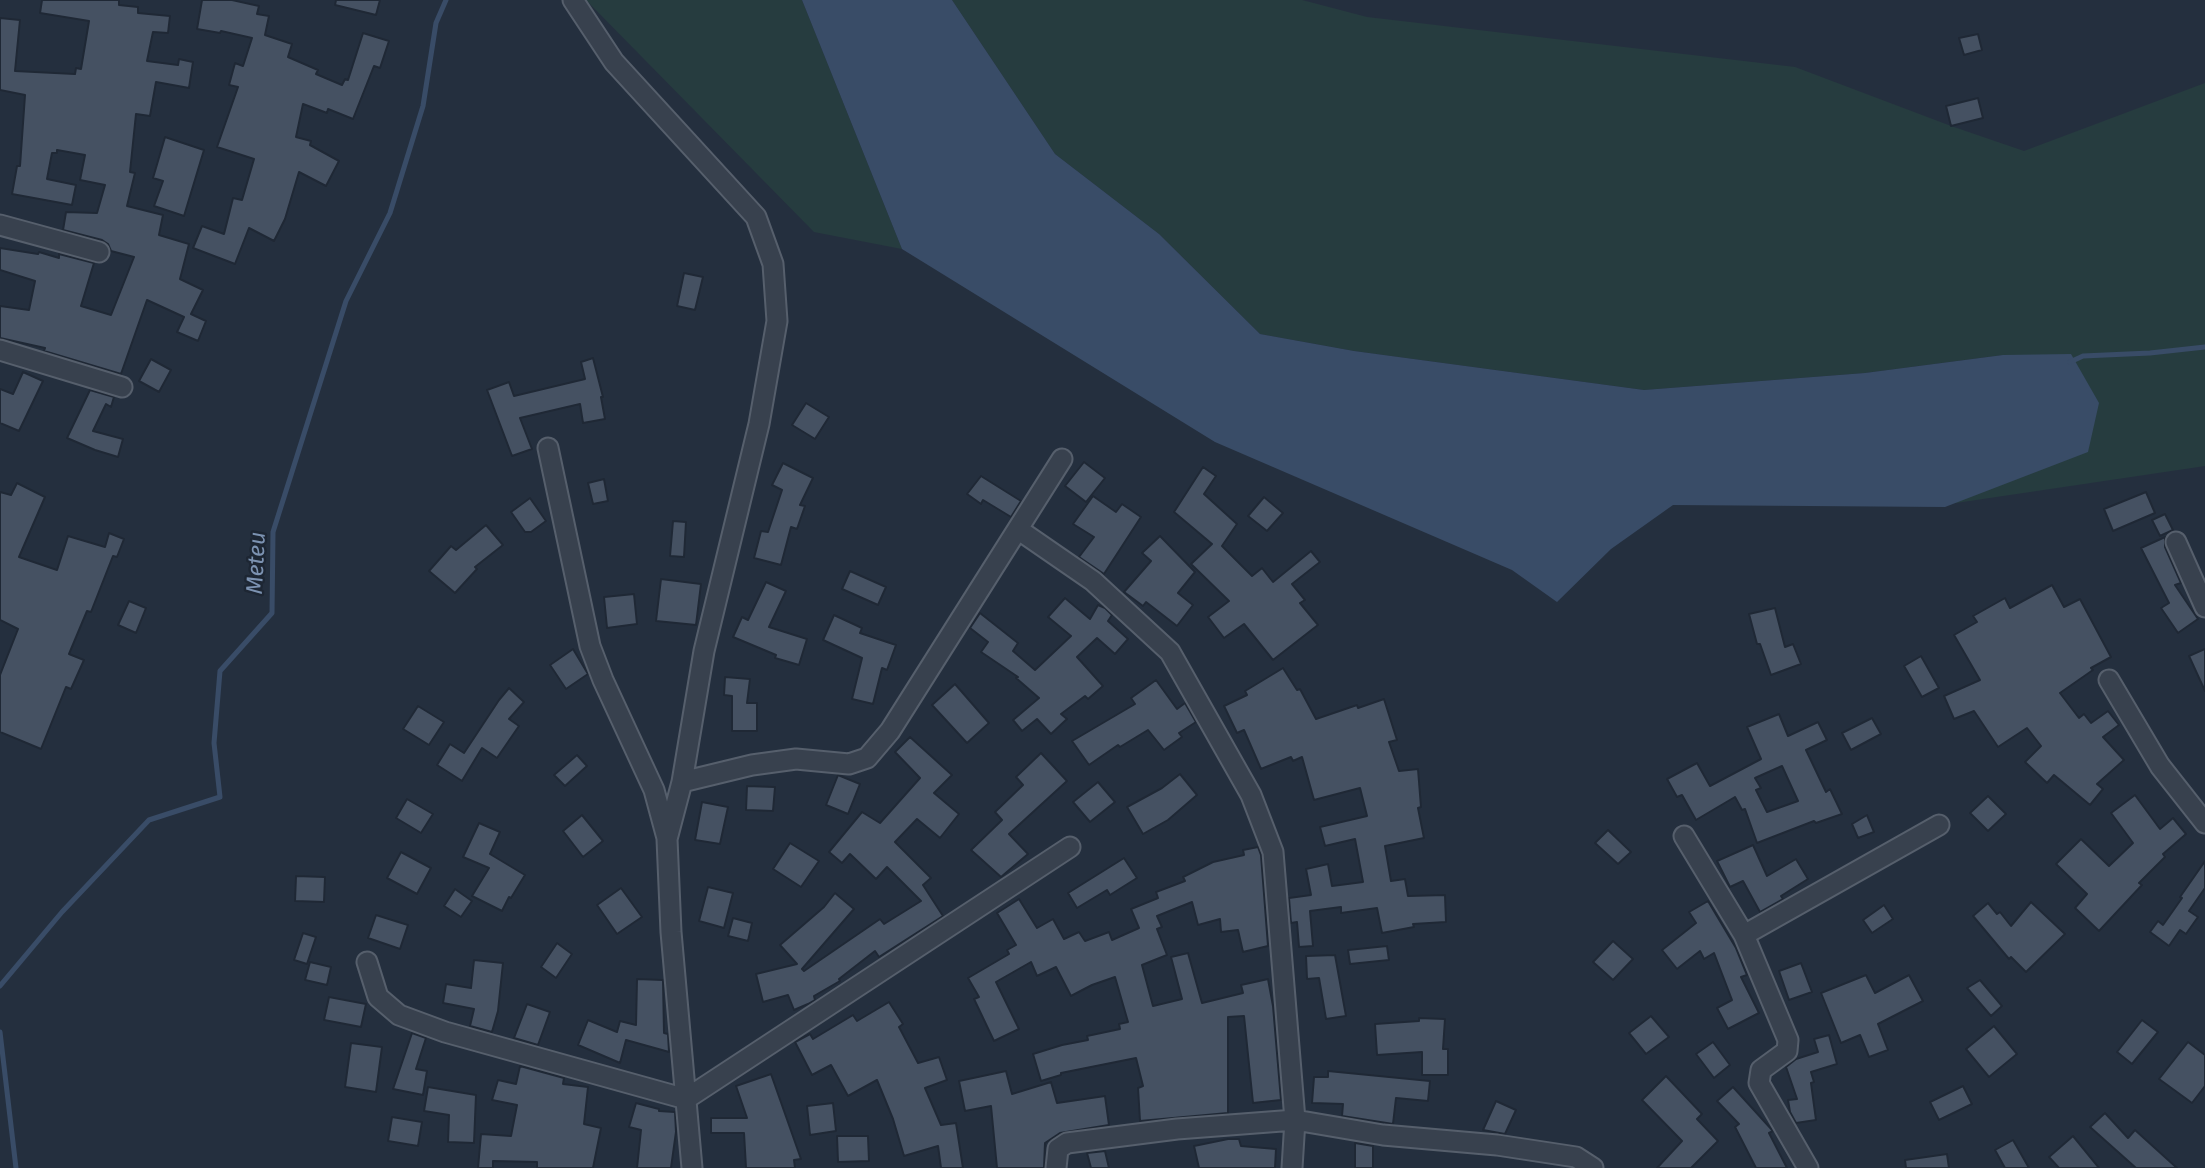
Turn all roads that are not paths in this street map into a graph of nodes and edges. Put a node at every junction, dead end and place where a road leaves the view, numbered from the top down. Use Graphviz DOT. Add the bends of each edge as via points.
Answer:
graph roads {
  1 [pos="573,0"];
  2 [pos="0,225"];
  3 [pos="99,252"];
  4 [pos="0,350"];
  5 [pos="122,387"];
  6 [pos="548,448"];
  7 [pos="1062,460"];
  8 [pos="1019,530"];
  9 [pos="2176,542"];
  10 [pos="2205,607"];
  11 [pos="2109,680"];
  12 [pos="682,782"];
  13 [pos="2205,823"];
  14 [pos="1939,825"];
  15 [pos="1684,836"];
  16 [pos="667,839"];
  17 [pos="1070,847"];
  18 [pos="1744,935"];
  19 [pos="367,962"];
  20 [pos="686,1099"];
  21 [pos="1295,1121"];
  22 [pos="692,1168"];
  23 [pos="1056,1168"];
  24 [pos="1292,1168"];
  25 [pos="1593,1168"];
  26 [pos="1808,1168"];
  1 -- 12 [label="street" via="614,62 756,217 773,264 777,321 759,424 704,651"];
  2 -- 3 [label="street"];
  4 -- 5 [label="street"];
  6 -- 16 [label="street" via="590,646 654,790"];
  7 -- 8 [label="street"];
  8 -- 12 [label="street" via="890,731 867,758 849,764 796,758"];
  8 -- 21 [label="street" via="1093,581 1170,652 1251,795 1272,852"];
  9 -- 10 [label="street"];
  11 -- 13 [label="street" via="2160,766"];
  12 -- 16 [label="street"];
  14 -- 18 [label="street"];
  15 -- 18 [label="street"];
  16 -- 20 [label="street"];
  17 -- 20 [label="street"];
  18 -- 26 [label="street" via="1788,1040 1787,1051 1761,1070 1759,1083"];
  19 -- 20 [label="street" via="378,997 399,1015"];
  20 -- 22 [label="street"];
  21 -- 23 [label="street" via="1067,1143 1058,1149"];
  21 -- 24 [label="street"];
  21 -- 25 [label="street" via="1576,1157"];
}
